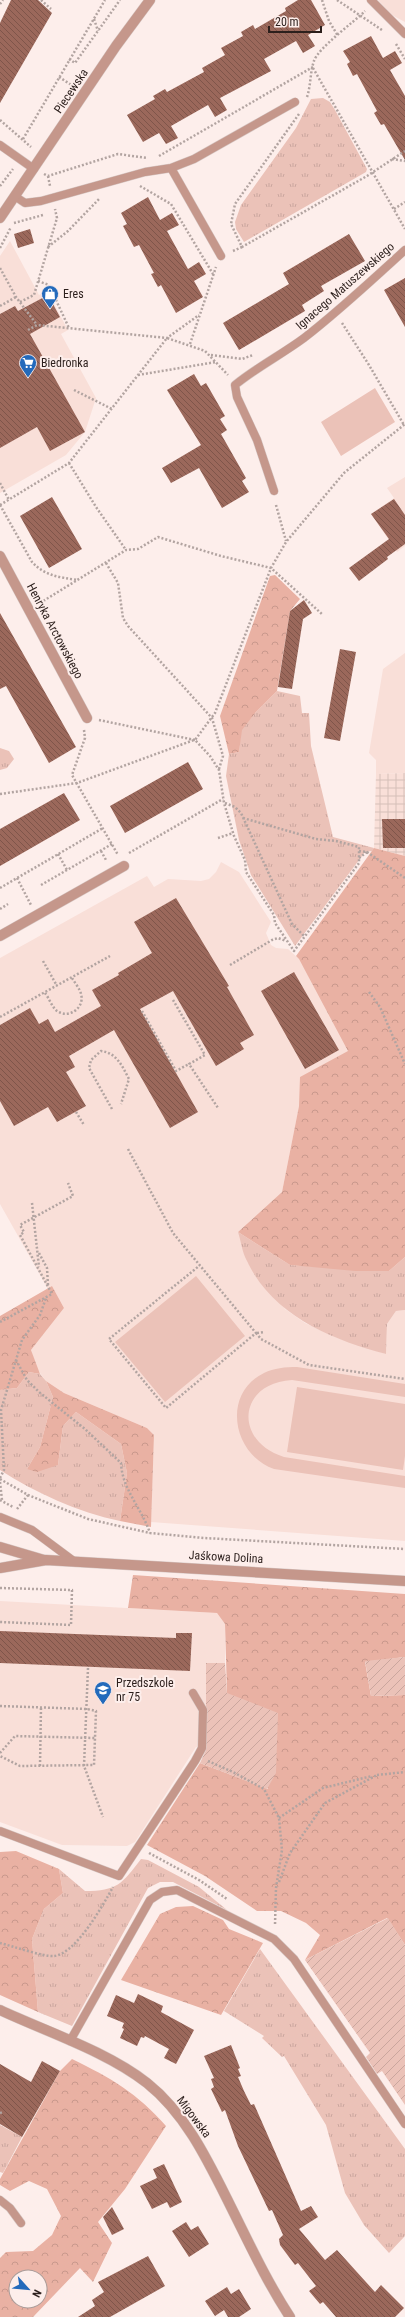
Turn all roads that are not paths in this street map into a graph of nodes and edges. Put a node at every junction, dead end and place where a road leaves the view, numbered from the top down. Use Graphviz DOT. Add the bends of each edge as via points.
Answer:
graph roads {
  1 [pos="150,0"];
  2 [pos="372,2"];
  3 [pos="405,34"];
  4 [pos="294,102"];
  5 [pos="0,145"];
  6 [pos="171,168"];
  7 [pos="38,171"];
  8 [pos="16,197"];
  9 [pos="0,218"];
  10 [pos="405,250"];
  11 [pos="221,256"];
  12 [pos="274,491"];
  13 [pos="1,560"];
  14 [pos="87,718"];
  15 [pos="122,862"];
  16 [pos="0,936"];
  17 [pos="0,1517"];
  18 [pos="0,1547"];
  19 [pos="46,1560"];
  20 [pos="75,1562"];
  21 [pos="0,1568"];
  22 [pos="405,1581"];
  23 [pos="193,1693"];
  24 [pos="0,1831"];
  25 [pos="0,2010"];
  26 [pos="70,2041"];
  27 [pos="405,2124"];
  28 [pos="0,2200"];
  29 [pos="21,2223"];
  30 [pos="290,2317"];
  1 -- 7 [label="street, Piecewska" via="116,46"];
  2 -- 3 [label="lane"];
  4 -- 6 [label="lane" via="194,159"];
  5 -- 7 [label="lane"];
  6 -- 8 [label="lane" via="145,172 41,201 25,203"];
  6 -- 11 [label="lane"];
  7 -- 8 [label="street, Piecewska"];
  8 -- 9 [label="street, Piecewska"];
  10 -- 12 [label="lane, Ignacego Matuszewskiego" via="335,313 235,385"];
  13 -- 14 [label="street, Henryka Arctowskiego"];
  15 -- 16 [label="street" via="37,916"];
  17 -- 20 [label="lane" via="32,1530"];
  18 -- 19 [label="street, Jaśkowa Dolina"];
  19 -- 20 [label="street, Jaśkowa Dolina"];
  19 -- 21 [label="street, Jaśkowa Dolina"];
  20 -- 22 [label="street, Jaśkowa Dolina"];
  23 -- 24 [label="lane" via="203,1710 202,1748 119,1876"];
  25 -- 26 [label="street, Migowska"];
  26 -- 27 [label="lane" via="150,1900 162,1892 177,1890 274,1939 294,1959"];
  26 -- 30 [label="street, Migowska" via="104,2057 147,2083 196,2138"];
  28 -- 29 [label="lane"];
}
